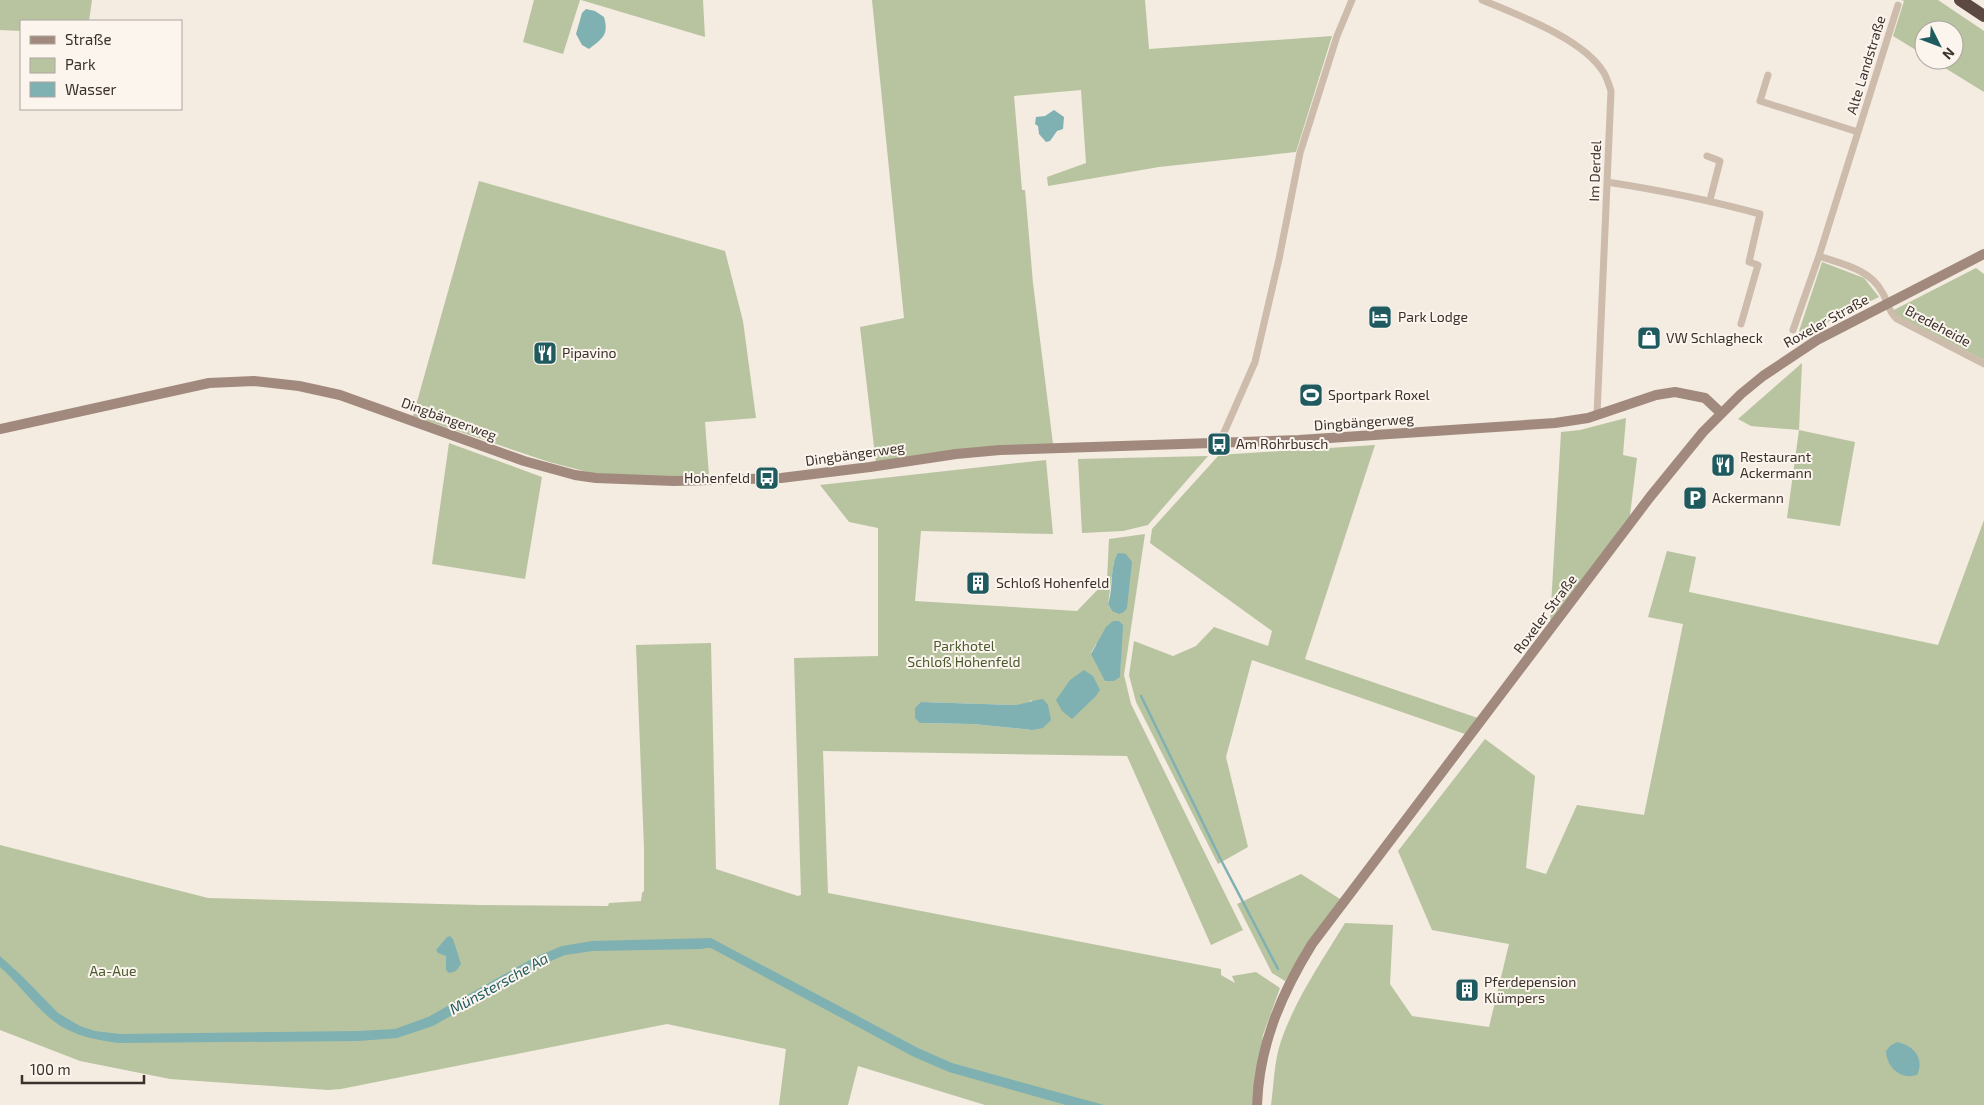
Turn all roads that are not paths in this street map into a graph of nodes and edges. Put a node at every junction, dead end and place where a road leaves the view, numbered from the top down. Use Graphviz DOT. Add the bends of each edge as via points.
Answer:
graph roads {
  1 [pos="1352,0"];
  2 [pos="1482,0"];
  3 [pos="1960,0"];
  4 [pos="1898,5"];
  5 [pos="1984,16"];
  6 [pos="1768,75"];
  7 [pos="1858,132"];
  8 [pos="1707,156"];
  9 [pos="1607,182"];
  10 [pos="1710,200"];
  11 [pos="1984,254"];
  12 [pos="1819,256"];
  13 [pos="1887,303"];
  14 [pos="1742,324"];
  15 [pos="1792,330"];
  16 [pos="1984,364"];
  17 [pos="1721,413"];
  18 [pos="1597,415"];
  19 [pos="0,429"];
  20 [pos="1219,444"];
  21 [pos="1256,1105"];
  1 -- 20 [label="street" via="1337,36 1300,153 1254,362"];
  2 -- 9 [label="street, Im Derdel" via="1574,44 1605,73 1611,91"];
  3 -- 5 [label="highway"];
  4 -- 7 [label="street, Alte Landstraße"];
  6 -- 7 [label="street, Alte Landstraße" via="1760,101"];
  7 -- 12 [label="street, Alte Landstraße"];
  8 -- 10 [label="street" via="1720,161"];
  9 -- 10 [label="street"];
  9 -- 18 [label="street, Im Derdel"];
  10 -- 14 [label="street" via="1760,214 1749,262 1758,265"];
  11 -- 13 [label="main road, Roxeler Straße"];
  12 -- 13 [label="street" via="1869,276"];
  12 -- 15 [label="street, Alte Landstraße"];
  13 -- 16 [label="street, Bredeheide" via="1897,319"];
  13 -- 17 [label="main road, Roxeler Straße" via="1790,357"];
  17 -- 18 [label="main road, Dingbängerweg" via="1705,398 1675,392"];
  17 -- 21 [label="main road, Roxeler Straße" via="1650,497 1312,944 1275,1016 1261,1066"];
  18 -- 20 [label="main road, Dingbängerweg" via="1555,423"];
  19 -- 20 [label="main road, Dingbängerweg" via="209,383 254,381 340,395 524,461 596,478 674,481 767,478 1000,450"];
}
